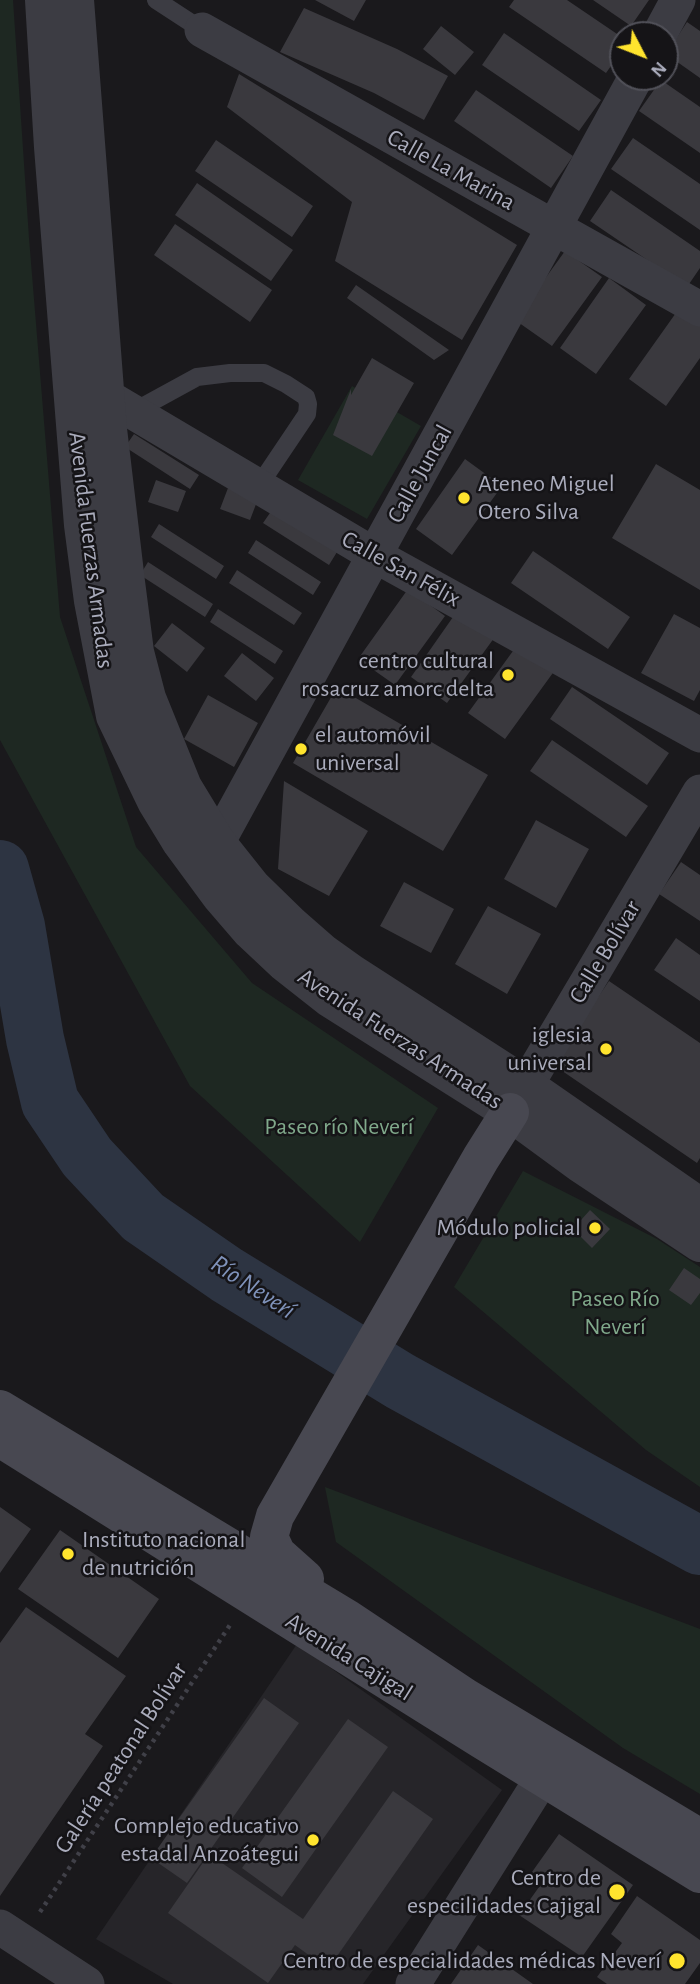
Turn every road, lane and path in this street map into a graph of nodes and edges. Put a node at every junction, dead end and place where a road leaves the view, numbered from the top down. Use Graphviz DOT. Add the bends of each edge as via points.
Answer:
graph roads {
  1 [pos="44,0"];
  2 [pos="75,0"];
  3 [pos="156,0"];
  4 [pos="677,0"];
  5 [pos="666,21"];
  6 [pos="202,30"];
  7 [pos="628,91"];
  8 [pos="554,229"];
  9 [pos="700,309"];
  10 [pos="119,404"];
  11 [pos="258,486"];
  12 [pos="376,556"];
  13 [pos="700,735"];
  14 [pos="700,792"];
  15 [pos="208,855"];
  16 [pos="518,1099"];
  17 [pos="700,1207"];
  18 [pos="700,1243"];
  19 [pos="0,1409"];
  20 [pos="0,1438"];
  21 [pos="249,1595"];
  22 [pos="348,1619"];
  23 [pos="543,1777"];
  24 [pos="700,1838"];
  25 [pos="700,1874"];
  26 [pos="10,1933"];
  27 [pos="87,1984"];
  28 [pos="413,1984"];
  1 -- 15 [label="street, Avenida Fuerzas Armadas" via="83,525 115,716 180,842"];
  2 -- 10 [label="street, Avenida Fuerzas Armadas"];
  3 -- 6 [label="lane"];
  4 -- 5 [label="street"];
  6 -- 8 [label="street, Calle La Marina"];
  7 -- 8 [label="street, Calle Juncal"];
  8 -- 9 [label="street, Calle La Marina"];
  8 -- 12 [label="street, Calle Juncal"];
  10 -- 11 [label="street, Calle San Félix"];
  10 -- 11 [label="lane" via="197,377 230,373 264,373 286,384 306,397 307,414"];
  10 -- 15 [label="street, Avenida Fuerzas Armadas" via="126,582 135,652 147,698"];
  11 -- 12 [label="street, Calle San Félix"];
  12 -- 13 [label="street, Calle San Félix"];
  12 -- 15 [label="street, Calle Juncal"];
  14 -- 16 [label="street, Calle Bolívar"];
  15 -- 16 [label="street, Avenida Fuerzas Armadas" via="220,895 284,962 321,992"];
  16 -- 17 [label="street, Avenida Fuerzas Armadas"];
  16 -- 18 [label="street, Avenida Fuerzas Armadas" via="581,1164"];
  16 -- 22 [label="main road" via="275,1516 269,1537 277,1554"];
  19 -- 22 [label="main road, Avenida Cajigal"];
  20 -- 21 [label="main road, Avenida Cajigal"];
  21 -- 23 [label="main road, Avenida Cajigal"];
  21 -- 26 [label="path, Galería peatonal Bolívar" via="38,1914"];
  22 -- 24 [label="main road, Avenida Cajigal" via="466,1697"];
  23 -- 25 [label="main road, Avenida Cajigal"];
  23 -- 28 [label="street"];
  26 -- 27 [label="street"];
}
